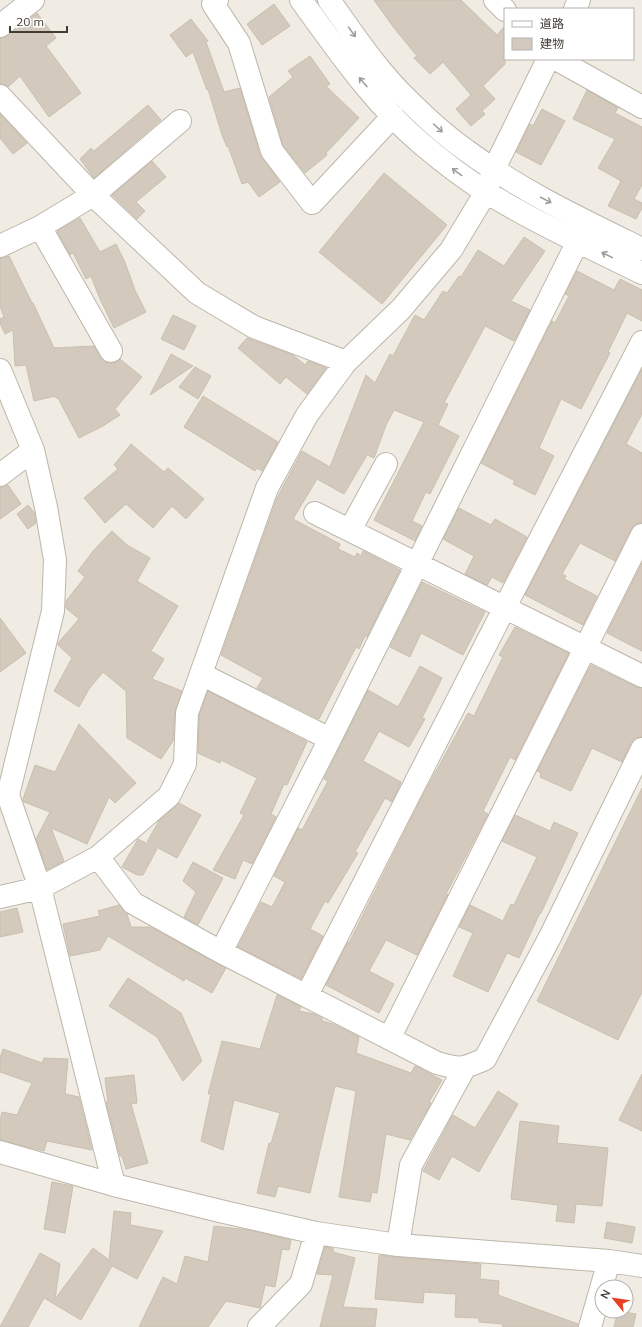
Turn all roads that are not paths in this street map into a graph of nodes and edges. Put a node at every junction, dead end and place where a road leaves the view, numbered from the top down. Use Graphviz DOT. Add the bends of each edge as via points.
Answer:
graph roads {
  1 [pos="32,0"];
  2 [pos="217,0"];
  3 [pos="301,0"];
  4 [pos="329,0"];
  5 [pos="495,0"];
  6 [pos="504,9"];
  7 [pos="0,26"];
  8 [pos="548,60"];
  9 [pos="558,60"];
  10 [pos="0,96"];
  11 [pos="642,107"];
  12 [pos="393,116"];
  13 [pos="180,121"];
  14 [pos="494,169"];
  15 [pos="486,192"];
  16 [pos="93,195"];
  17 [pos="40,228"];
  18 [pos="578,241"];
  19 [pos="0,246"];
  20 [pos="642,249"];
  21 [pos="642,273"];
  22 [pos="642,342"];
  23 [pos="111,351"];
  24 [pos="346,362"];
  25 [pos="0,370"];
  26 [pos="33,450"];
  27 [pos="386,464"];
  28 [pos="0,475"];
  29 [pos="315,513"];
  30 [pos="350,530"];
  31 [pos="642,535"];
  32 [pos="418,564"];
  33 [pos="505,607"];
  34 [pos="585,648"];
  35 [pos="201,674"];
  36 [pos="642,676"];
  37 [pos="330,739"];
  38 [pos="642,749"];
  39 [pos="98,857"];
  40 [pos="40,888"];
  41 [pos="0,897"];
  42 [pos="221,952"];
  43 [pos="307,996"];
  44 [pos="390,1038"];
  45 [pos="465,1067"];
  46 [pos="0,1152"];
  47 [pos="114,1185"];
  48 [pos="316,1233"];
  49 [pos="398,1245"];
  50 [pos="609,1261"];
  51 [pos="642,1266"];
  52 [pos="259,1327"];
  53 [pos="590,1327"];
  1 -- 7 [label="street"];
  2 -- 12 [label="street" via="213,4 239,43 272,151 312,203"];
  12 -- 3 [label="street, one-way" via="362,81"];
  4 -- 14 [label="street, one-way" via="377,67 409,101 441,131"];
  5 -- 6 [label="street"];
  8 -- 14 [label="street"];
  9 -- 11 [label="street"];
  10 -- 16 [label="street"];
  15 -- 12 [label="street, one-way" via="422,145"];
  13 -- 16 [label="street"];
  14 -- 15 [label="street"];
  14 -- 20 [label="street, one-way"];
  15 -- 18 [label="street"];
  15 -- 24 [label="street" via="451,250 401,309"];
  16 -- 17 [label="street"];
  16 -- 24 [label="street" via="197,293 254,327"];
  17 -- 19 [label="street"];
  17 -- 23 [label="street"];
  21 -- 18 [label="street, one-way"];
  18 -- 32 [label="street"];
  22 -- 33 [label="street"];
  24 -- 35 [label="street" via="307,414 267,488"];
  25 -- 26 [label="street"];
  26 -- 28 [label="street"];
  26 -- 40 [label="street" via="55,560 53,611 8,794"];
  27 -- 30 [label="street"];
  29 -- 30 [label="street"];
  30 -- 32 [label="street"];
  31 -- 34 [label="street"];
  32 -- 33 [label="street"];
  32 -- 37 [label="street"];
  33 -- 34 [label="street"];
  33 -- 43 [label="street"];
  34 -- 36 [label="street"];
  34 -- 44 [label="street"];
  35 -- 37 [label="street"];
  35 -- 39 [label="street" via="187,713 185,764 169,796"];
  37 -- 42 [label="street"];
  38 -- 45 [label="street" via="550,937 485,1059"];
  39 -- 40 [label="street"];
  39 -- 42 [label="street" via="133,903"];
  40 -- 41 [label="street"];
  40 -- 47 [label="street"];
  42 -- 43 [label="street"];
  43 -- 44 [label="street"];
  44 -- 45 [label="street" via="437,1063 458,1069"];
  45 -- 49 [label="street" via="411,1165"];
  46 -- 47 [label="street"];
  47 -- 48 [label="street"];
  48 -- 49 [label="street"];
  48 -- 52 [label="street" via="301,1284"];
  49 -- 50 [label="street"];
  50 -- 51 [label="street"];
  50 -- 53 [label="street"];
}
